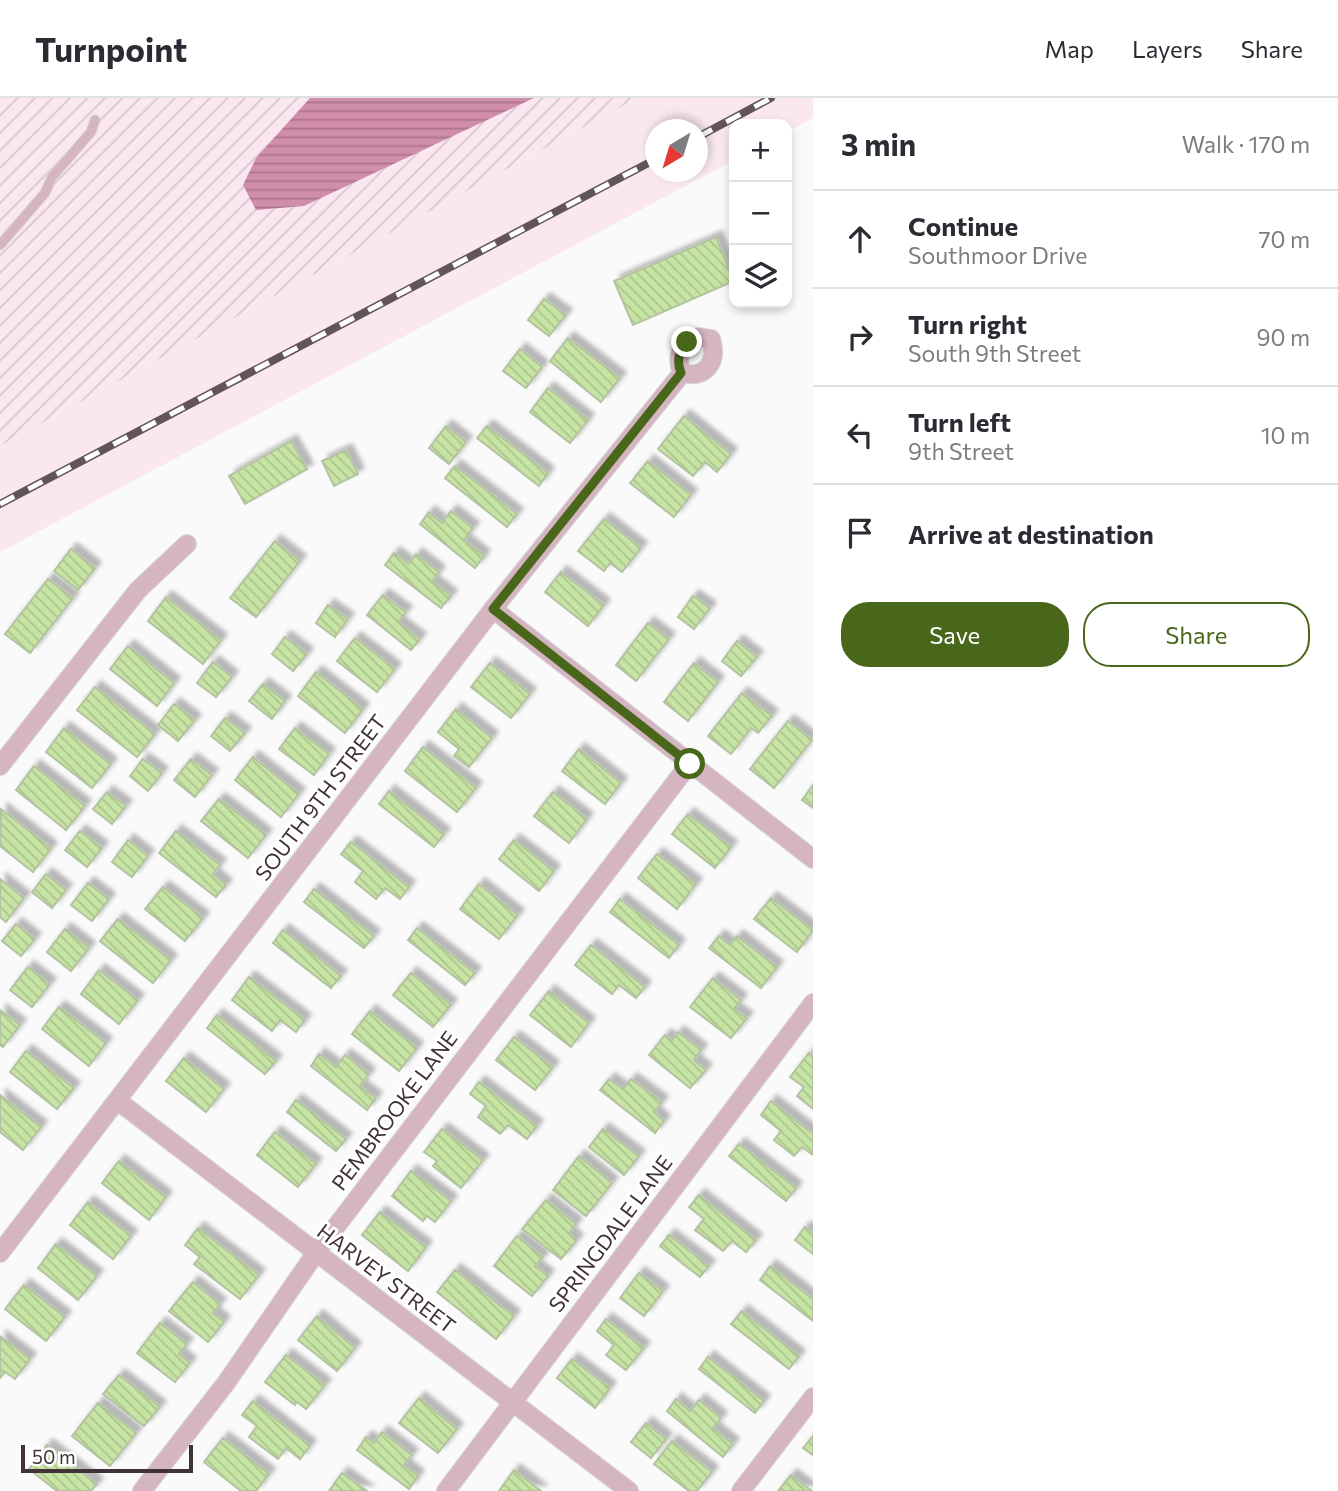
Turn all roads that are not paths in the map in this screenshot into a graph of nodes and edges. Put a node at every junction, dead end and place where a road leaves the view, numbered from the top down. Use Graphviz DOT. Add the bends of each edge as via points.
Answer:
graph roads {
  1 [pos="95,120"];
  2 [pos="0,245"];
  3 [pos="681,373"];
  4 [pos="187,544"];
  5 [pos="493,609"];
  6 [pos="28,731"];
  7 [pos="0,746"];
  8 [pos="690,764"];
  9 [pos="0,766"];
  10 [pos="813,859"];
  11 [pos="813,1003"];
  12 [pos="118,1101"];
  13 [pos="0,1253"];
  14 [pos="315,1254"];
  15 [pos="813,1397"];
  16 [pos="512,1403"];
  17 [pos="142,1491"];
  18 [pos="446,1491"];
  19 [pos="629,1491"];
  20 [pos="741,1491"];
  1 -- 2 [label="lane" via="45,193"];
  3 -- 5 [label="street, SOUTH 9TH STREET"];
  4 -- 6 [label="street" via="138,590"];
  5 -- 8 [label="street"];
  5 -- 12 [label="street, SOUTH 9TH STREET"];
  6 -- 7 [label="street"];
  6 -- 9 [label="street"];
  8 -- 10 [label="street"];
  8 -- 14 [label="street, PEMBROOKE LANE"];
  11 -- 16 [label="street, SPRINGDALE LANE"];
  12 -- 13 [label="street, SOUTH 9TH STREET"];
  12 -- 14 [label="street, HARVEY STREET"];
  14 -- 16 [label="street, HARVEY STREET"];
  14 -- 17 [label="street, PEMBROOKE LANE" via="226,1383"];
  15 -- 20 [label="street"];
  16 -- 18 [label="street, SPRINGDALE LANE"];
  16 -- 19 [label="street, HARVEY STREET"];
}
